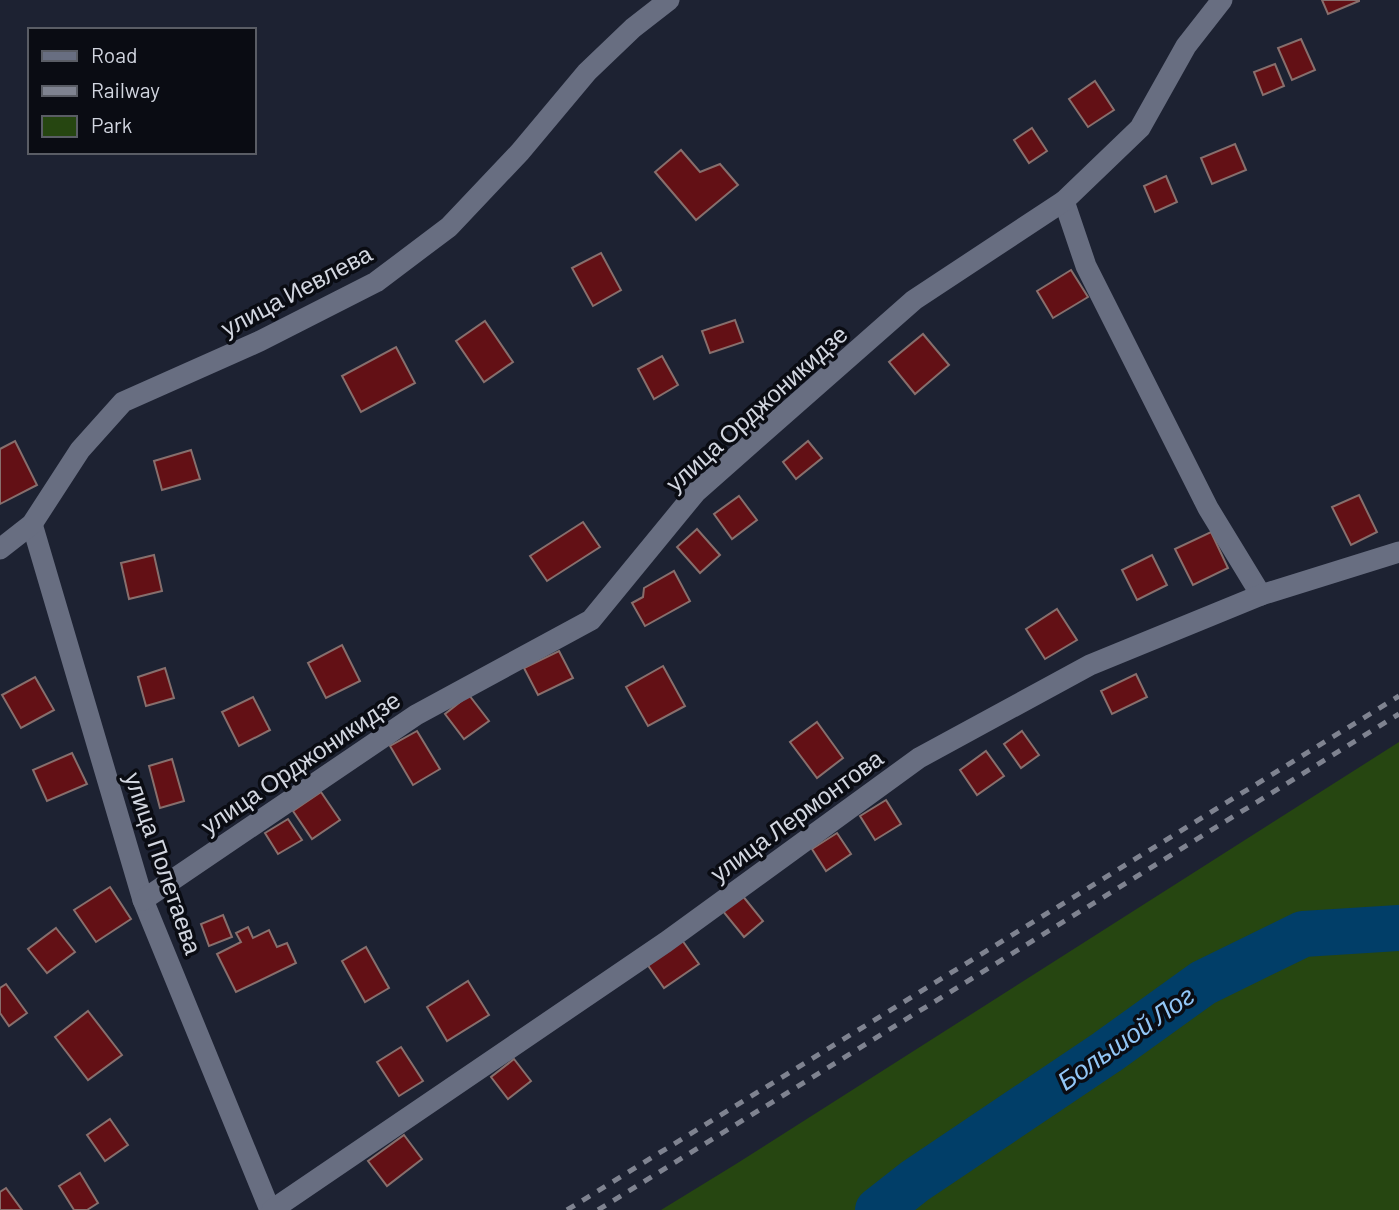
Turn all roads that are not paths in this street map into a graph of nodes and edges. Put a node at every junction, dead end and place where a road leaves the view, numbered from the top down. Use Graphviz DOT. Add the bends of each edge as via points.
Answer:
graph roads {
  1 [pos="668,0"];
  2 [pos="1222,0"];
  3 [pos="1064,201"];
  4 [pos="32,524"];
  5 [pos="0,549"];
  6 [pos="1399,552"];
  7 [pos="1261,596"];
  8 [pos="143,900"];
  9 [pos="271,1210"];
  1 -- 4 [label="street, улица Иевлева" via="587,72 449,227 376,282 260,341 122,402 80,450"];
  2 -- 3 [label="street, улица Орджоникидзе" via="1186,46 1140,128"];
  3 -- 7 [label="street" via="1086,266 1208,508"];
  3 -- 8 [label="street, улица Орджоникидзе" via="914,300 696,492 591,620 416,715"];
  4 -- 5 [label="street, улица Иевлева"];
  4 -- 8 [label="street, улица Полетаева"];
  6 -- 7 [label="street, улица Лермонтова"];
  7 -- 9 [label="street, улица Лермонтова" via="1090,665 919,758 666,942"];
  8 -- 9 [label="street, улица Полетаева"];
}
